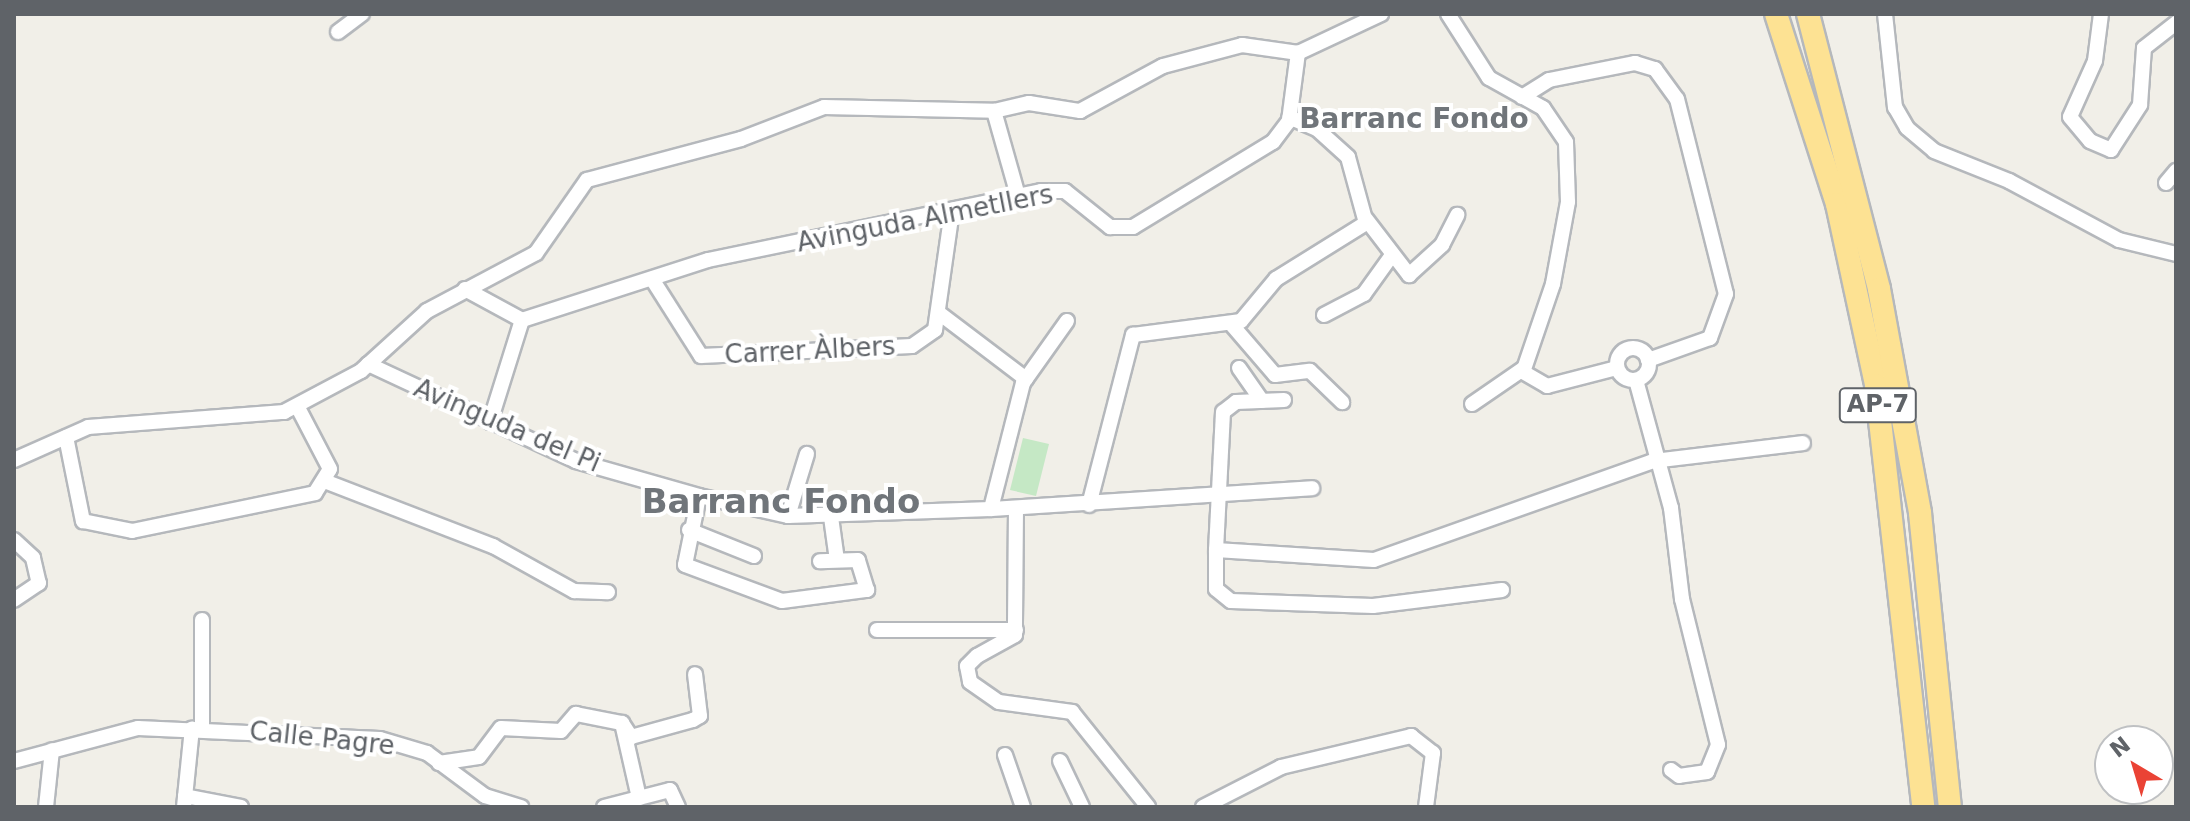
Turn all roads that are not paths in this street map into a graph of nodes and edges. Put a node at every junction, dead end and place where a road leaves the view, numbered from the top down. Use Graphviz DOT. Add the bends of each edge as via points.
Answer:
graph roads {
  1 [pos="362,14"];
  2 [pos="1381,14"];
  3 [pos="1448,14"];
  4 [pos="1776,14"];
  5 [pos="1808,14"];
  6 [pos="1885,14"];
  7 [pos="2101,14"];
  8 [pos="2175,19"];
  9 [pos="338,32"];
  10 [pos="1298,53"];
  11 [pos="1522,97"];
  12 [pos="994,111"];
  13 [pos="1289,117"];
  14 [pos="1018,196"];
  15 [pos="952,211"];
  16 [pos="1457,215"];
  17 [pos="1366,219"];
  18 [pos="2176,254"];
  19 [pos="1392,255"];
  20 [pos="652,279"];
  21 [pos="465,289"];
  22 [pos="939,313"];
  23 [pos="1324,315"];
  24 [pos="522,320"];
  25 [pos="1067,321"];
  26 [pos="1236,323"];
  27 [pos="1648,360"];
  28 [pos="368,364"];
  29 [pos="1239,368"];
  30 [pos="1617,368"];
  31 [pos="1523,369"];
  32 [pos="1026,379"];
  33 [pos="1636,380"];
  34 [pos="1284,400"];
  35 [pos="1262,401"];
  36 [pos="1342,402"];
  37 [pos="1472,404"];
  38 [pos="297,406"];
  39 [pos="490,422"];
  40 [pos="66,437"];
  41 [pos="1803,443"];
  42 [pos="807,454"];
  43 [pos="14,460"];
  44 [pos="1658,461"];
  45 [pos="327,482"];
  46 [pos="1312,488"];
  47 [pos="699,496"];
  48 [pos="1218,497"];
  49 [pos="1089,505"];
  50 [pos="991,509"];
  51 [pos="1016,509"];
  52 [pos="788,516"];
  53 [pos="831,517"];
  54 [pos="689,530"];
  55 [pos="14,540"];
  56 [pos="1216,550"];
  57 [pos="754,556"];
  58 [pos="837,560"];
  59 [pos="820,561"];
  60 [pos="1502,590"];
  61 [pos="608,592"];
  62 [pos="14,600"];
  63 [pos="202,620"];
  64 [pos="877,630"];
  65 [pos="1016,630"];
  66 [pos="695,674"];
  67 [pos="622,723"];
  68 [pos="197,728"];
  69 [pos="52,750"];
  70 [pos="1005,755"];
  71 [pos="14,761"];
  72 [pos="1060,761"];
  73 [pos="439,763"];
  74 [pos="1671,770"];
  75 [pos="639,798"];
  76 [pos="184,801"];
  77 [pos="46,807"];
  78 [pos="241,807"];
  79 [pos="521,807"];
  80 [pos="604,807"];
  81 [pos="678,807"];
  82 [pos="1023,807"];
  83 [pos="1082,807"];
  84 [pos="1148,807"];
  85 [pos="1203,807"];
  86 [pos="1426,807"];
  87 [pos="1923,807"];
  88 [pos="1950,807"];
  1 -- 9 [label="street"];
  2 -- 10 [label="street"];
  3 -- 11 [label="street" via="1489,78"];
  4 -- 87 [label="highway, AP-7" via="1837,204 1873,370"];
  5 -- 88 [label="highway, AP-7" via="1876,274 1920,513"];
  6 -- 18 [label="street" via="1895,107 1907,128 1934,151 2009,181 2119,240"];
  7 -- 8 [label="street" via="2095,61 2070,117 2090,141 2111,150 2140,105 2144,48"];
  10 -- 12 [label="street" via="1242,45 1163,66 1080,111 1029,103"];
  10 -- 13 [label="street"];
  11 -- 27 [label="street" via="1549,80 1635,63 1655,69 1677,99 1726,294 1723,317 1693,350"];
  11 -- 31 [label="street" via="1557,122 1566,142 1568,202 1553,284"];
  12 -- 14 [label="street"];
  12 -- 21 [label="street" via="824,107 741,139 587,180 536,253"];
  13 -- 14 [label="street, Avinguda Almetllers" via="1273,142 1228,175 1133,227 1110,227 1065,191"];
  13 -- 17 [label="street" via="1339,144"];
  14 -- 15 [label="street, Avinguda Almetllers"];
  15 -- 20 [label="street, Avinguda Almetllers" via="708,260"];
  15 -- 22 [label="street, Carrer Àlbers"];
  16 -- 19 [label="street" via="1419,273 1399,269"];
  17 -- 19 [label="street"];
  17 -- 26 [label="street" via="1276,279"];
  19 -- 23 [label="street" via="1364,294"];
  20 -- 22 [label="street, Carrer Àlbers" via="701,356 912,346 935,330"];
  20 -- 24 [label="street, Avinguda Almetllers"];
  21 -- 24 [label="street"];
  21 -- 28 [label="street"];
  22 -- 32 [label="street"];
  24 -- 39 [label="street"];
  25 -- 32 [label="street"];
  26 -- 36 [label="street" via="1275,375 1310,371"];
  26 -- 49 [label="street" via="1133,335"];
  27 -- 30 [label="street" via="1626,349"];
  27 -- 33 [label="street"];
  28 -- 38 [label="street"];
  28 -- 39 [label="street, Avinguda del Pi"];
  29 -- 35 [label="street"];
  30 -- 31 [label="street" via="1547,386"];
  30 -- 33 [label="street"];
  31 -- 37 [label="street"];
  32 -- 50 [label="street"];
  33 -- 44 [label="street"];
  34 -- 35 [label="street"];
  35 -- 48 [label="street" via="1236,402 1223,412"];
  38 -- 40 [label="street" via="233,420 88,427"];
  38 -- 45 [label="street" via="327,454"];
  39 -- 47 [label="street, Avinguda del Pi" via="576,461"];
  40 -- 43 [label="street"];
  40 -- 45 [label="street" via="78,509 99,527 132,531 297,503"];
  41 -- 44 [label="street"];
  42 -- 52 [label="street"];
  44 -- 56 [label="street" via="1374,560"];
  44 -- 74 [label="street" via="1718,745 1707,772 1679,776"];
  45 -- 61 [label="street" via="493,546 574,591"];
  46 -- 48 [label="street"];
  47 -- 52 [label="street, Avinguda del Pi"];
  47 -- 54 [label="street"];
  48 -- 49 [label="street"];
  48 -- 56 [label="street"];
  49 -- 51 [label="street"];
  50 -- 51 [label="street, Avinguda del Pi"];
  50 -- 53 [label="street, Avinguda del Pi"];
  51 -- 65 [label="street"];
  52 -- 53 [label="street, Avinguda del Pi"];
  53 -- 58 [label="street"];
  54 -- 57 [label="street"];
  54 -- 58 [label="street" via="685,565 782,601 867,590 863,564"];
  55 -- 62 [label="street" via="33,558 39,583"];
  56 -- 60 [label="street" via="1216,589 1231,601 1373,606"];
  58 -- 59 [label="street"];
  63 -- 68 [label="street"];
  64 -- 65 [label="street" via="964,624"];
  65 -- 84 [label="street" via="967,666 975,693 1072,712"];
  66 -- 67 [label="street" via="700,716 631,737"];
  67 -- 73 [label="street" via="576,714 561,731 501,728 479,757"];
  67 -- 75 [label="street"];
  68 -- 69 [label="street, Calle Pagre" via="138,728"];
  68 -- 73 [label="street, Calle Pagre" via="380,739"];
  68 -- 76 [label="street"];
  69 -- 71 [label="street, Calle Pagre"];
  69 -- 77 [label="street"];
  70 -- 82 [label="street"];
  72 -- 83 [label="street"];
  73 -- 79 [label="street, Calle Pagre" via="485,796"];
  75 -- 80 [label="street"];
  75 -- 81 [label="street" via="670,790"];
  76 -- 78 [label="street"];
  85 -- 86 [label="street" via="1281,767 1411,736 1433,753"];
}
